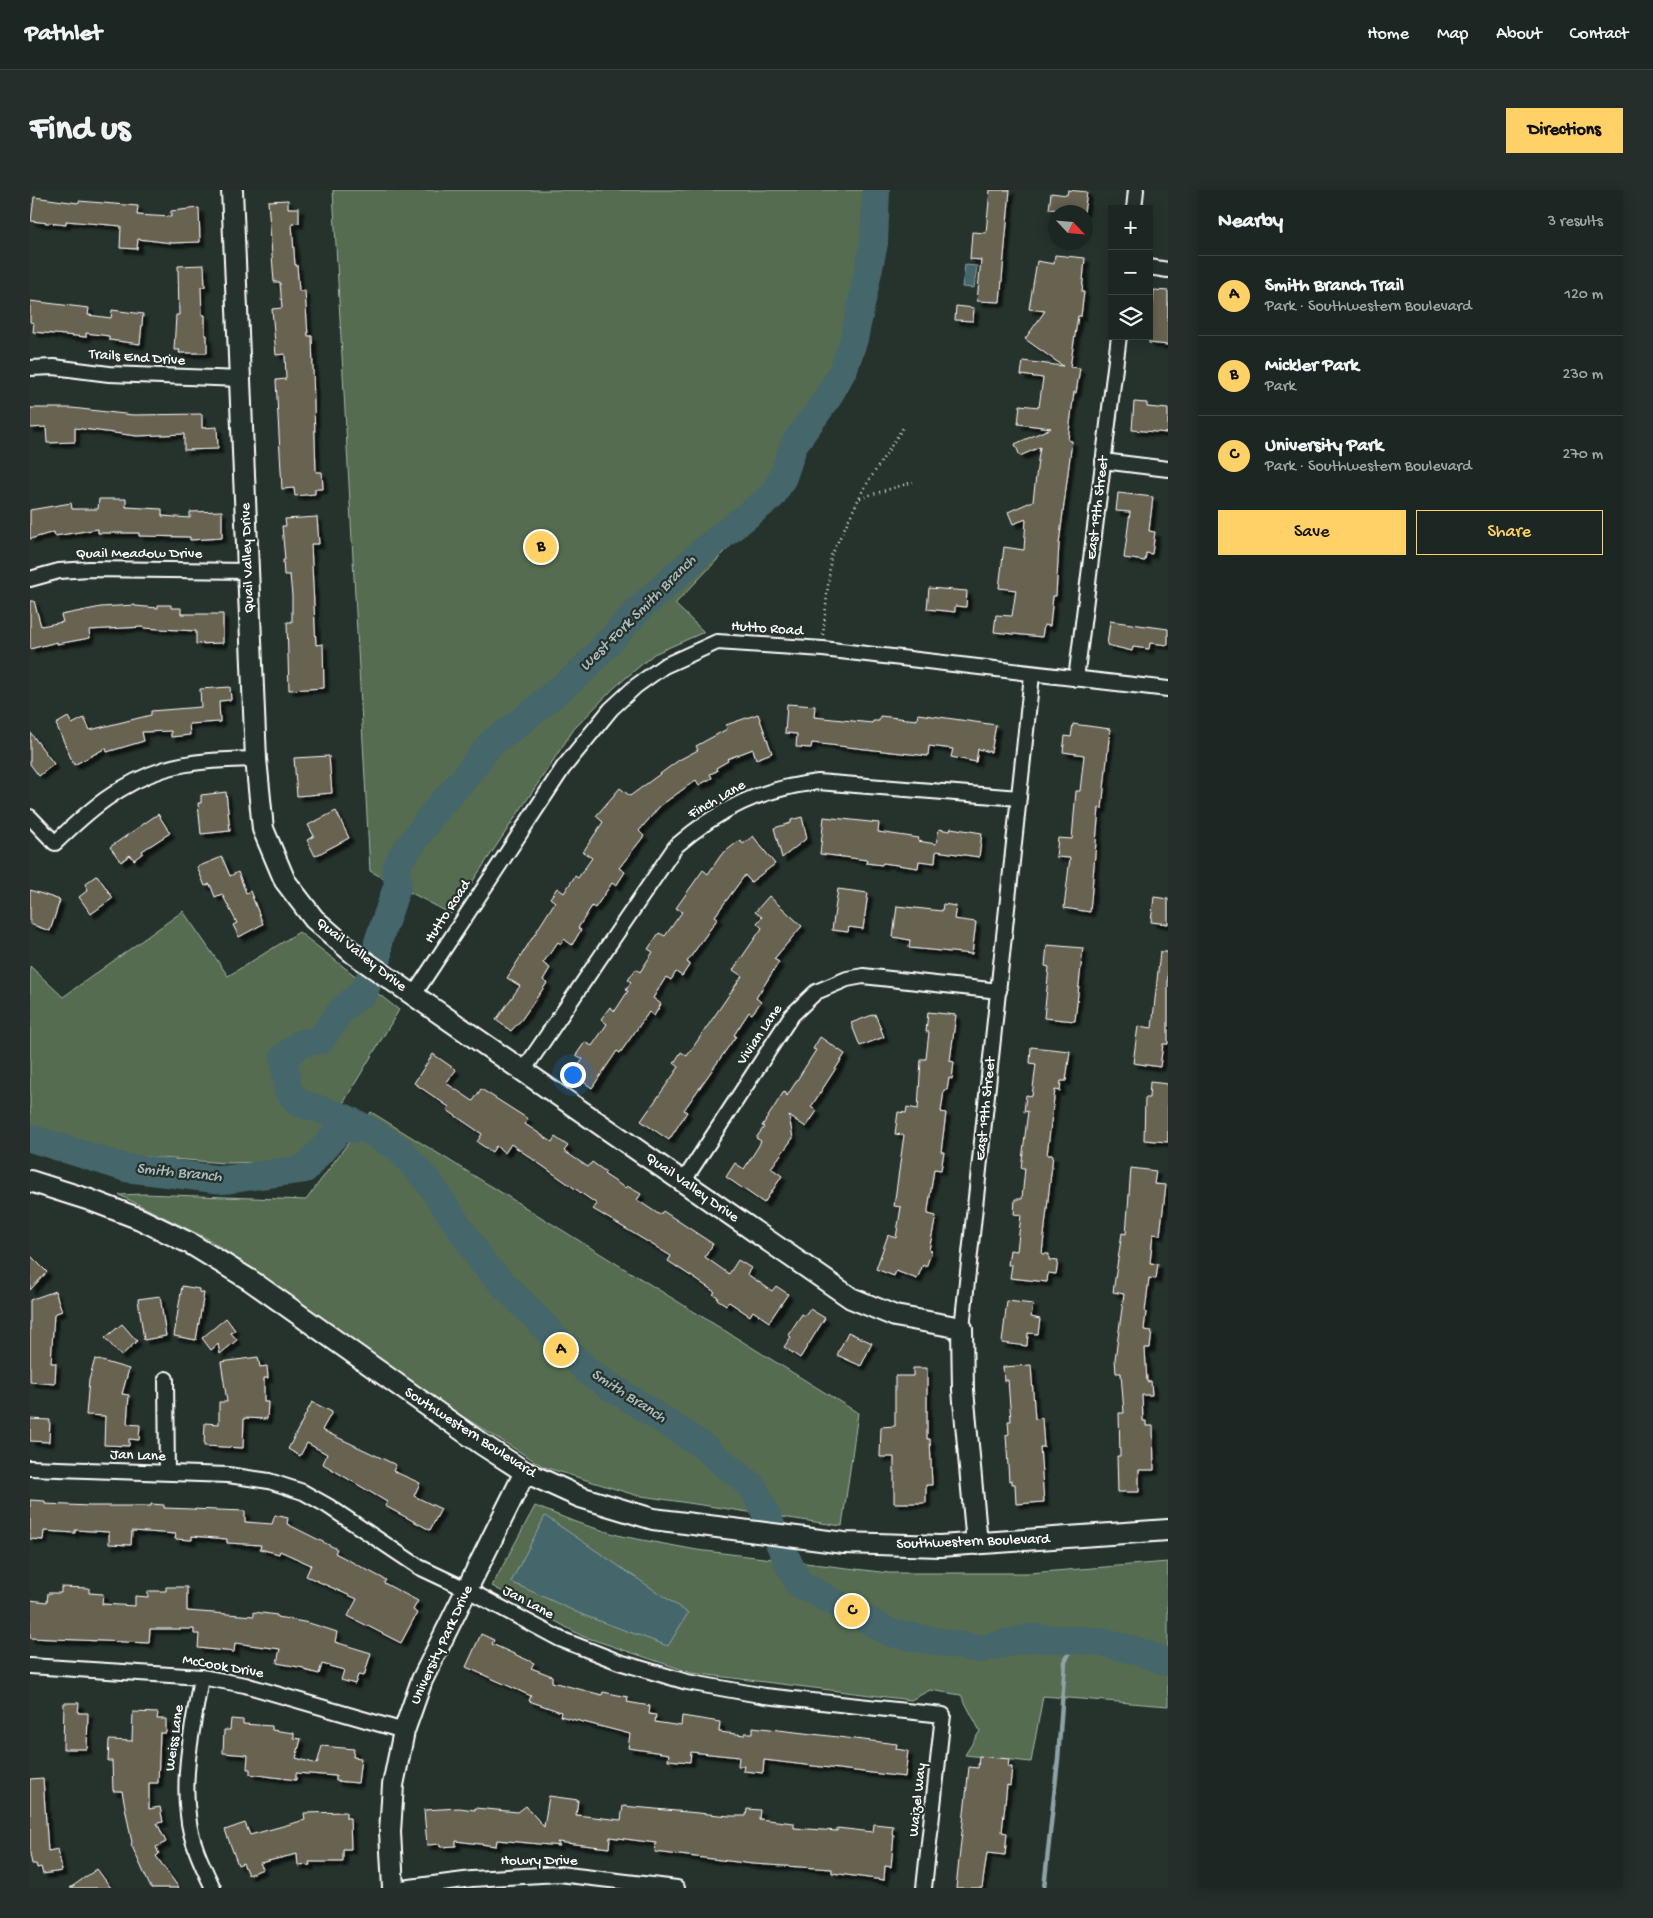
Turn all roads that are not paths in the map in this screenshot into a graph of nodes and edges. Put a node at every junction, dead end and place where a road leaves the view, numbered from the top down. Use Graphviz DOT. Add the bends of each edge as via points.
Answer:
graph roads {
  1 [pos="232,190"];
  2 [pos="1136,190"];
  3 [pos="1134,205"];
  4 [pos="1153,268"];
  5 [pos="1168,270"];
  6 [pos="1118,340"];
  7 [pos="30,368"];
  8 [pos="241,379"];
  9 [pos="1103,461"];
  10 [pos="1168,469"];
  11 [pos="249,571"];
  12 [pos="30,579"];
  13 [pos="1032,674"];
  14 [pos="1076,679"];
  15 [pos="1168,689"];
  16 [pos="256,759"];
  17 [pos="1018,798"];
  18 [pos="30,817"];
  19 [pos="999,991"];
  20 [pos="413,996"];
  21 [pos="523,1071"];
  22 [pos="30,1181"];
  23 [pos="683,1182"];
  24 [pos="962,1328"];
  25 [pos="166,1379"];
  26 [pos="30,1468"];
  27 [pos="525,1472"];
  28 [pos="167,1473"];
  29 [pos="1168,1530"];
  30 [pos="978,1544"];
  31 [pos="468,1590"];
  32 [pos="30,1666"];
  33 [pos="200,1677"];
  34 [pos="943,1714"];
  35 [pos="404,1731"];
  36 [pos="213,1888"];
  37 [pos="393,1888"];
  38 [pos="402,1888"];
  39 [pos="677,1888"];
  40 [pos="924,1888"];
  1 -- 8 [label="street, Quail Valley Drive"];
  2 -- 3 [label="street"];
  4 -- 5 [label="street"];
  6 -- 9 [label="street, East 19th Street"];
  7 -- 8 [label="street, Trails End Drive"];
  8 -- 11 [label="street, Quail Valley Drive"];
  9 -- 10 [label="street"];
  9 -- 14 [label="street, East 19th Street"];
  11 -- 12 [label="street, Quail Meadow Drive" via="89,569 59,571"];
  11 -- 16 [label="street, Quail Valley Drive"];
  13 -- 14 [label="street, Hutto Road"];
  13 -- 17 [label="street, East 19th Street"];
  13 -- 20 [label="street, Hutto Road" via="823,650 717,642 664,666 611,709 563,768"];
  14 -- 15 [label="street, Hutto Road"];
  16 -- 18 [label="street" via="200,762 166,768 108,796 86,812 55,843"];
  16 -- 20 [label="street, Quail Valley Drive" via="263,829 285,881 314,920 354,954"];
  17 -- 19 [label="street, East 19th Street"];
  17 -- 21 [label="street, Finch Lane" via="818,782 785,786 752,796 727,809 700,825 676,846"];
  19 -- 23 [label="street, Vivian Lane" via="864,976 846,979 816,992 791,1016"];
  19 -- 24 [label="street, East 19th Street"];
  20 -- 21 [label="street, Quail Valley Drive"];
  21 -- 23 [label="street, Quail Valley Drive"];
  22 -- 27 [label="street, Southwestern Boulevard" via="140,1219 191,1244 250,1280 442,1418"];
  23 -- 24 [label="street, Quail Valley Drive" via="850,1298 896,1316"];
  24 -- 30 [label="street, East 19th Street" via="963,1390"];
  25 -- 28 [label="street"];
  26 -- 28 [label="street, Jan Lane"];
  27 -- 30 [label="street, Southwestern Boulevard" via="580,1497 653,1518 844,1543"];
  27 -- 31 [label="street, University Park Drive"];
  28 -- 31 [label="street, Jan Lane" via="228,1475 269,1481 304,1492 419,1567"];
  29 -- 30 [label="street, Southwestern Boulevard"];
  31 -- 34 [label="street, Jan Lane" via="560,1639 619,1662 687,1682 765,1696"];
  31 -- 35 [label="street, University Park Drive" via="422,1680"];
  32 -- 33 [label="street, McCook Drive"];
  33 -- 35 [label="street, McCook Drive" via="245,1685"];
  33 -- 36 [label="street, Weiss Lane" via="186,1772 188,1817 199,1857"];
  34 -- 40 [label="street, Waizel Way"];
  35 -- 37 [label="street, University Park Drive" via="390,1832"];
  38 -- 39 [label="street, Howry Drive" via="472,1878 559,1874"];
}
